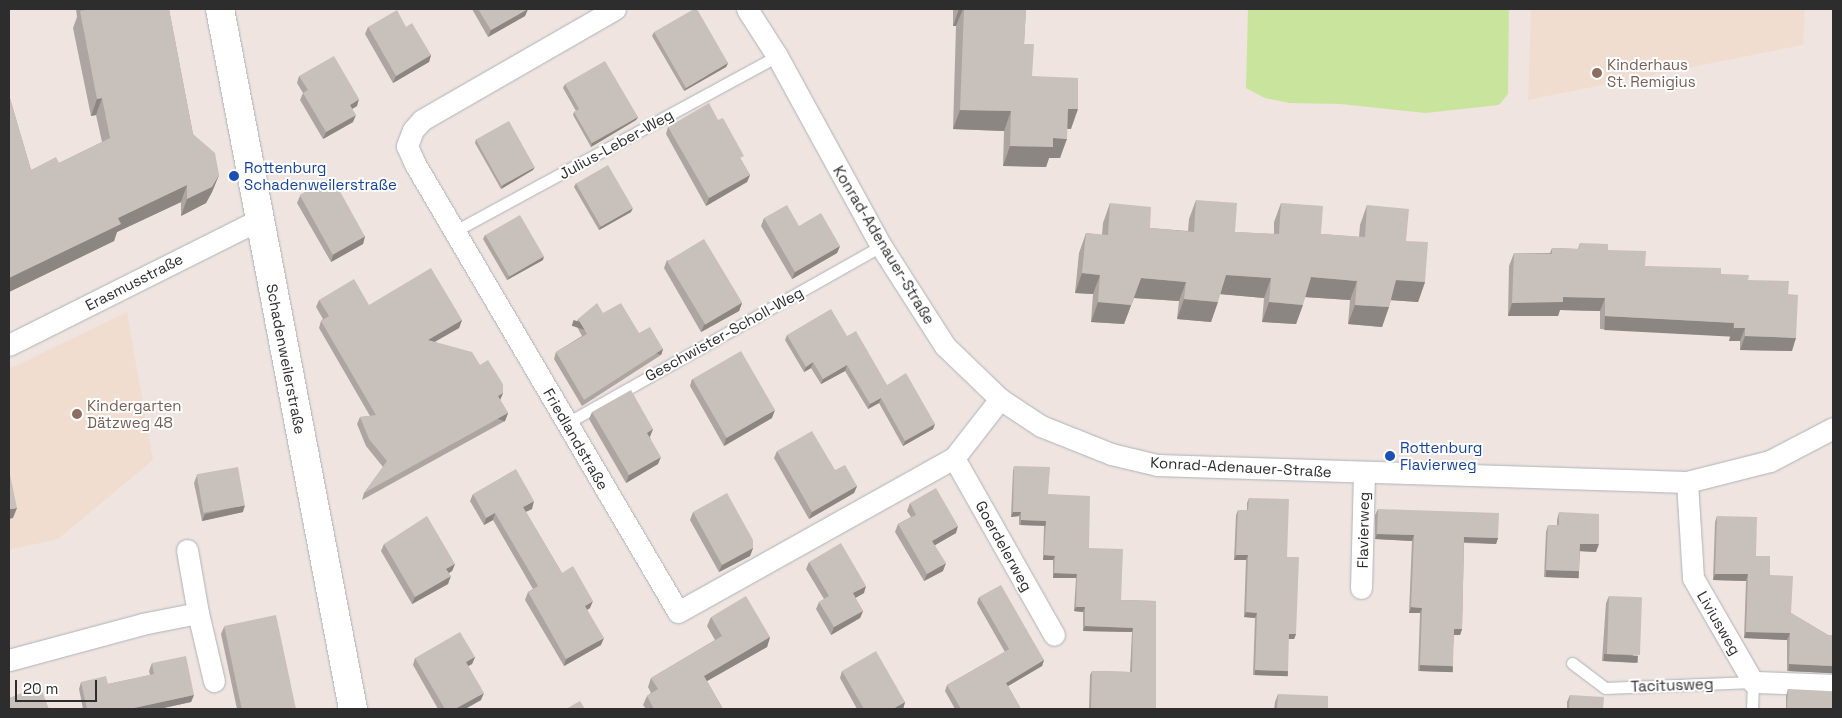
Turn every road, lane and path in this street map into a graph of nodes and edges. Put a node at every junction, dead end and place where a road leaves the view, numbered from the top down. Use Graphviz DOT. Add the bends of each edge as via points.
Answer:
graph roads {
  1 [pos="220,9"];
  2 [pos="615,9"];
  3 [pos="747,9"];
  4 [pos="776,56"];
  5 [pos="259,220"];
  6 [pos="455,231"];
  7 [pos="880,246"];
  8 [pos="9,345"];
  9 [pos="1000,399"];
  10 [pos="566,423"];
  11 [pos="1833,428"];
  12 [pos="954,458"];
  13 [pos="1364,473"];
  14 [pos="1687,482"];
  15 [pos="188,550"];
  16 [pos="1361,588"];
  17 [pos="198,613"];
  18 [pos="1054,634"];
  19 [pos="9,660"];
  20 [pos="1572,663"];
  21 [pos="214,681"];
  22 [pos="1754,682"];
  23 [pos="1833,685"];
  24 [pos="353,709"];
  25 [pos="1752,709"];
  1 -- 5 [label="street, Schadenweilerstraße"];
  2 -- 6 [label="street, Friedlandstraße" via="422,120 413,130 407,146"];
  3 -- 4 [label="street, Konrad-Adenauer-Straße"];
  4 -- 6 [label="lane, Julius-Leber-Weg"];
  4 -- 7 [label="street, Konrad-Adenauer-Straße"];
  5 -- 8 [label="street, Erasmusstraße"];
  5 -- 24 [label="street, Schadenweilerstraße"];
  6 -- 10 [label="street, Friedlandstraße"];
  7 -- 9 [label="street, Konrad-Adenauer-Straße" via="945,346"];
  7 -- 10 [label="lane, Geschwister-Scholl-Weg"];
  9 -- 12 [label="street, Friedlandstraße"];
  9 -- 13 [label="street, Konrad-Adenauer-Straße" via="1041,426 1111,454 1157,465"];
  10 -- 12 [label="street, Friedlandstraße" via="678,612"];
  11 -- 14 [label="street, Konrad-Adenauer-Straße" via="1770,461"];
  12 -- 18 [label="street, Goerdelerweg"];
  13 -- 14 [label="street, Konrad-Adenauer-Straße"];
  13 -- 16 [label="street, Flavierweg"];
  14 -- 22 [label="street, Liviusweg" via="1693,578"];
  15 -- 17 [label="street"];
  17 -- 19 [label="street" via="142,624"];
  17 -- 21 [label="street"];
  20 -- 22 [label="lane, Tacitusweg" via="1605,688"];
  22 -- 23 [label="street"];
  22 -- 25 [label="lane"];
}
